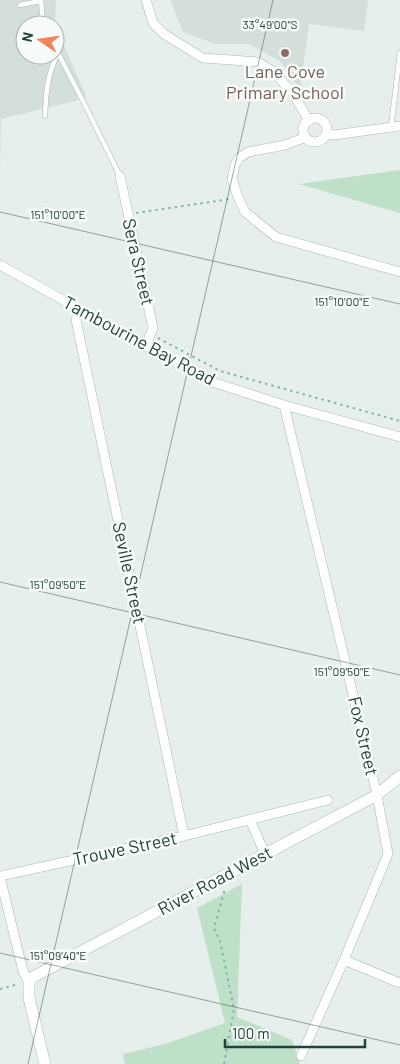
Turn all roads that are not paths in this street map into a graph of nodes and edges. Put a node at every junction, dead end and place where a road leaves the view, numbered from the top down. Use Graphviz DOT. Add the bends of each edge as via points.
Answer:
graph roads {
  1 [pos="146,0"];
  2 [pos="40,1"];
  3 [pos="20,5"];
  4 [pos="42,15"];
  5 [pos="400,53"];
  6 [pos="52,65"];
  7 [pos="64,65"];
  8 [pos="45,116"];
  9 [pos="309,121"];
  10 [pos="395,127"];
  11 [pos="326,134"];
  12 [pos="306,137"];
  13 [pos="120,176"];
  14 [pos="0,265"];
  15 [pos="400,272"];
  16 [pos="78,310"];
  17 [pos="146,346"];
  18 [pos="284,405"];
  19 [pos="400,437"];
  20 [pos="400,776"];
  21 [pos="377,795"];
  22 [pos="328,800"];
  23 [pos="250,820"];
  24 [pos="184,836"];
  25 [pos="265,854"];
  26 [pos="0,876"];
  27 [pos="344,960"];
  28 [pos="28,982"];
  29 [pos="400,984"];
  30 [pos="301,1056"];
  31 [pos="45,1064"];
  1 -- 9 [label="street" via="153,23 164,34 203,58 258,62 274,72 294,95"];
  2 -- 3 [label="lane"];
  2 -- 4 [label="lane"];
  5 -- 10 [label="lane"];
  6 -- 8 [label="lane"];
  7 -- 13 [label="lane"];
  9 -- 11 [label="street" via="322,121"];
  9 -- 12 [label="street" via="304,130"];
  10 -- 11 [label="street"];
  11 -- 12 [label="street" via="319,142"];
  12 -- 15 [label="street" via="243,154 235,165 232,179 245,212 276,237"];
  13 -- 17 [label="street, Sera Street" via="153,328"];
  14 -- 16 [label="street, Tambourine Bay Road"];
  16 -- 17 [label="street, Tambourine Bay Road"];
  16 -- 24 [label="street, Seville Street" via="76,320"];
  17 -- 18 [label="street, Tambourine Bay Road" via="209,381"];
  18 -- 19 [label="street, Tambourine Bay Road"];
  18 -- 21 [label="street, Fox Street"];
  20 -- 21 [label="main road, River Road West"];
  21 -- 25 [label="main road, River Road West"];
  21 -- 27 [label="street, Fox Street" via="388,854"];
  22 -- 23 [label="street, Trouve Street"];
  23 -- 24 [label="street, Trouve Street"];
  23 -- 25 [label="street"];
  24 -- 26 [label="street, Trouve Street"];
  25 -- 28 [label="main road, River Road West" via="38,973"];
  26 -- 28 [label="street"];
  27 -- 29 [label="street"];
  27 -- 30 [label="street, Fox Street"];
  28 -- 31 [label="main road"];
}
